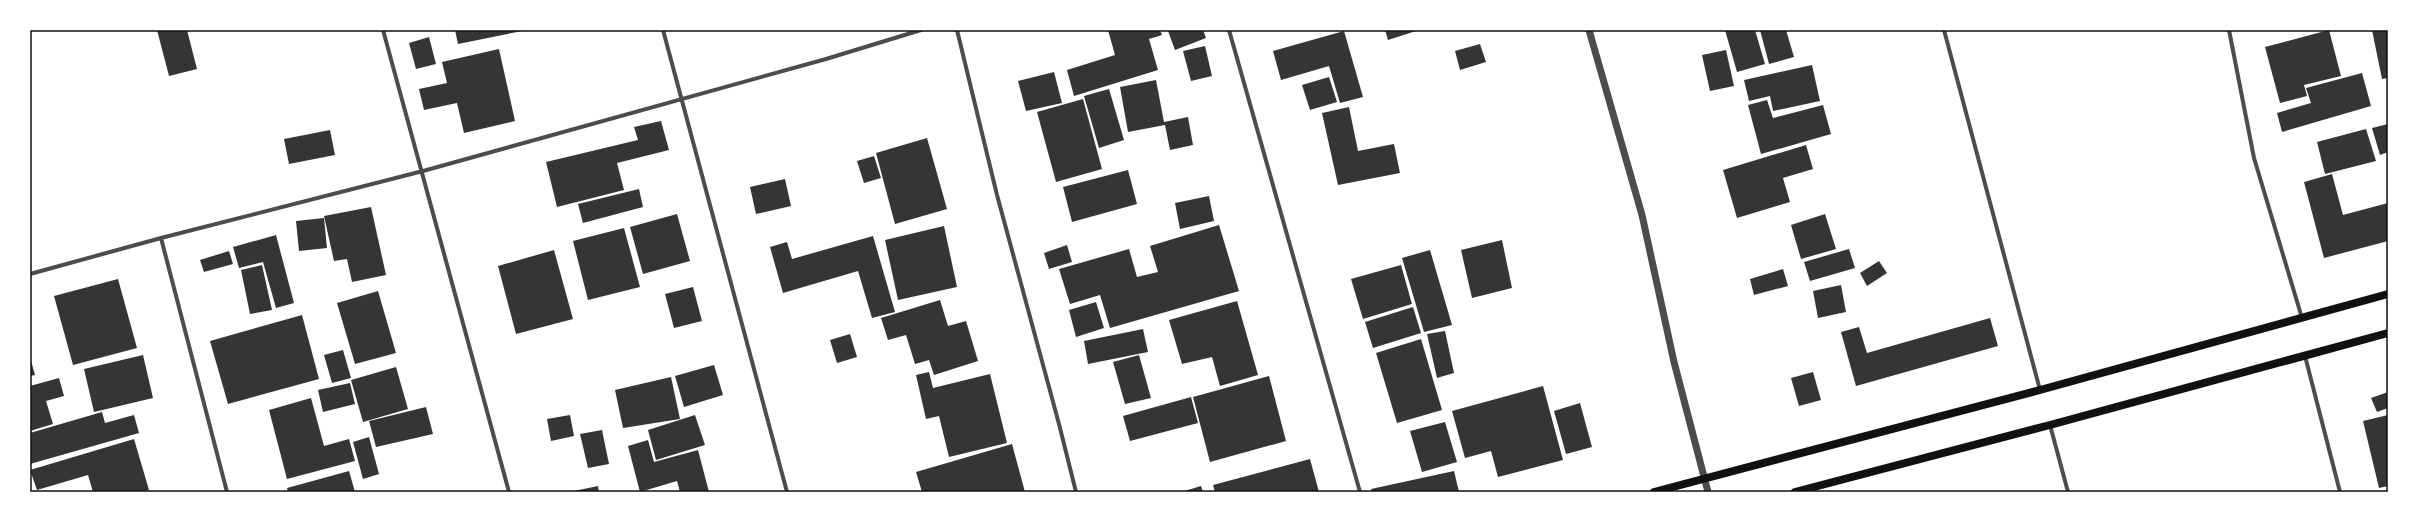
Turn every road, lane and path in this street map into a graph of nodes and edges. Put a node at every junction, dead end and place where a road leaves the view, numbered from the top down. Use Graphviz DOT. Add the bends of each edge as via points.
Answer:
graph roads {
  1 [pos="383,30"];
  2 [pos="664,30"];
  3 [pos="921,30"];
  4 [pos="957,30"];
  5 [pos="1229,30"];
  6 [pos="1589,30"];
  7 [pos="1944,30"];
  8 [pos="2229,30"];
  9 [pos="681,99"];
  10 [pos="423,171"];
  11 [pos="161,238"];
  12 [pos="30,274"];
  13 [pos="2388,294"];
  14 [pos="2303,319"];
  15 [pos="2388,333"];
  16 [pos="2305,356"];
  17 [pos="2040,390"];
  18 [pos="2050,425"];
  19 [pos="1704,478"];
  20 [pos="227,492"];
  21 [pos="509,492"];
  22 [pos="787,492"];
  23 [pos="1076,492"];
  24 [pos="1360,492"];
  25 [pos="1654,492"];
  26 [pos="1708,492"];
  27 [pos="1795,492"];
  28 [pos="2068,492"];
  29 [pos="2340,492"];
  1 -- 10 [label="street"];
  2 -- 9 [label="street"];
  3 -- 9 [label="street"];
  4 -- 23 [label="street" via="997,195"];
  5 -- 24 [label="street"];
  6 -- 19 [label="street" via="1642,215 1674,362"];
  7 -- 17 [label="street"];
  8 -- 14 [label="street" via="2254,158"];
  9 -- 10 [label="street"];
  9 -- 22 [label="street"];
  10 -- 11 [label="street"];
  10 -- 21 [label="street"];
  11 -- 12 [label="street"];
  11 -- 20 [label="street"];
  13 -- 14 [label="main road"];
  14 -- 17 [label="main road"];
  15 -- 16 [label="main road"];
  16 -- 18 [label="main road"];
  16 -- 29 [label="street"];
  17 -- 19 [label="main road"];
  18 -- 27 [label="main road"];
  18 -- 28 [label="street"];
  19 -- 25 [label="main road"];
  19 -- 26 [label="street"];
}
